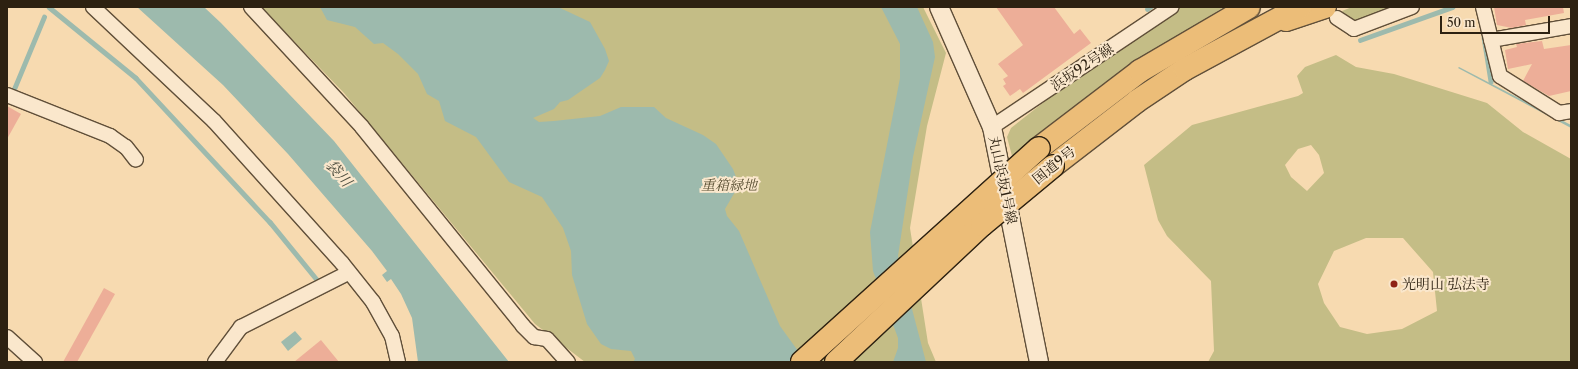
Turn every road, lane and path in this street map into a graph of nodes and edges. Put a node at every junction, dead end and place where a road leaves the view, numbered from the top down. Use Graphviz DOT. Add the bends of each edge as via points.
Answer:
graph roads {
  1 [pos="93,7"];
  2 [pos="251,7"];
  3 [pos="939,7"];
  4 [pos="1171,7"];
  5 [pos="1300,7"];
  6 [pos="1412,7"];
  7 [pos="1483,7"];
  8 [pos="1242,10"];
  9 [pos="1331,13"];
  10 [pos="1571,26"];
  11 [pos="1242,36"];
  12 [pos="1491,40"];
  13 [pos="7,95"];
  14 [pos="1571,111"];
  15 [pos="992,127"];
  16 [pos="136,160"];
  17 [pos="348,273"];
  18 [pos="7,337"];
  19 [pos="35,362"];
  20 [pos="215,362"];
  21 [pos="398,362"];
  22 [pos="568,362"];
  23 [pos="802,362"];
  24 [pos="836,362"];
  25 [pos="1039,362"];
  1 -- 17 [label="street" via="214,121"];
  2 -- 22 [label="street" via="367,132 523,326 534,337 547,339"];
  3 -- 15 [label="street, 丸山浜坂1号線"];
  4 -- 15 [label="street, 浜坂92号線"];
  5 -- 11 [label="highway, 国道9号"];
  6 -- 9 [label="street" via="1354,29"];
  7 -- 12 [label="street"];
  8 -- 23 [label="highway, 国道9号, bridge" via="1140,71 1039,148"];
  9 -- 11 [label="highway"];
  10 -- 12 [label="street"];
  11 -- 24 [label="highway, 国道9号, bridge" via="1154,89 1053,166 982,225"];
  12 -- 14 [label="street" via="1500,76 1559,113"];
  13 -- 16 [label="street" via="110,136 126,147"];
  15 -- 25 [label="street, 丸山浜坂1号線"];
  17 -- 20 [label="street" via="241,327"];
  17 -- 21 [label="street" via="373,302 392,336"];
  18 -- 19 [label="street"];
}
